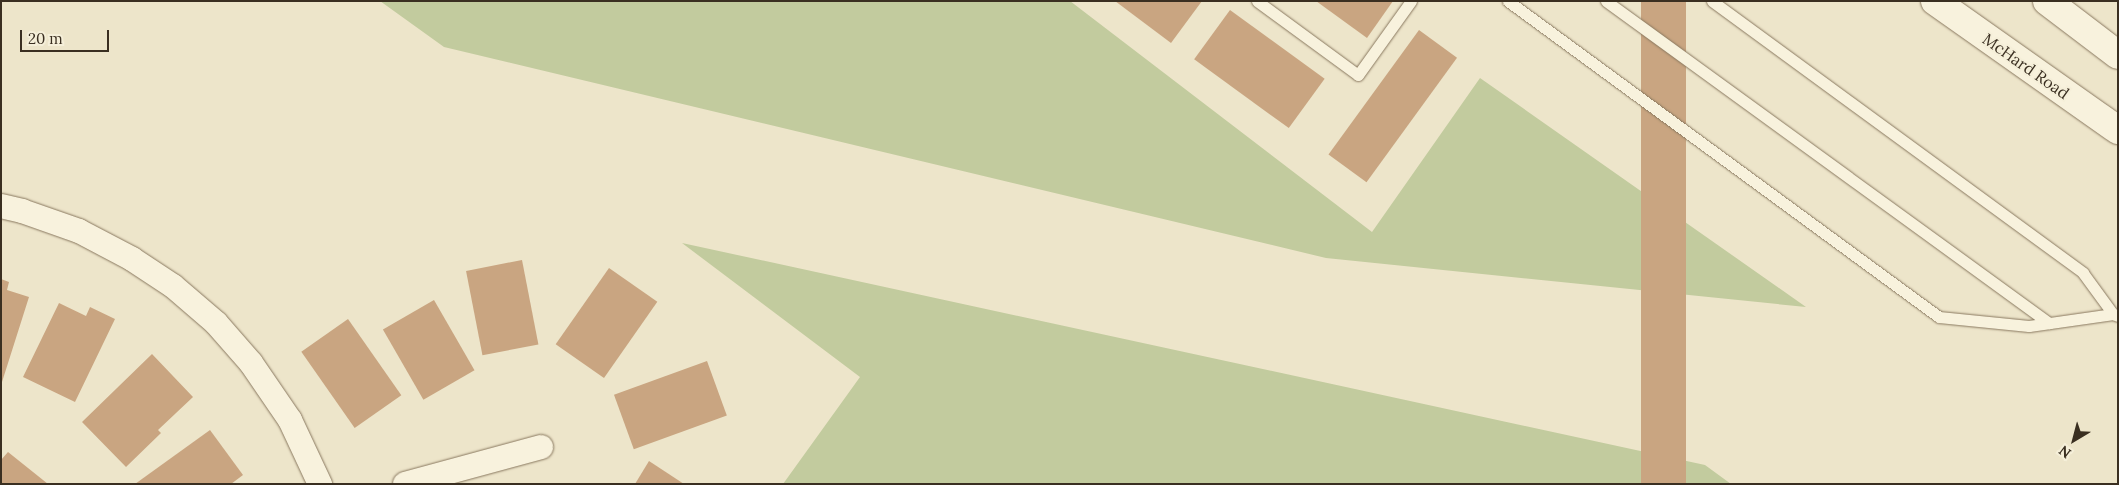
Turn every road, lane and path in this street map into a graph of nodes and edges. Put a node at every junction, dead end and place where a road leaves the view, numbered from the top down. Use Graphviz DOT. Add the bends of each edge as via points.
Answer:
graph roads {
  1 [pos="1258,1"];
  2 [pos="1411,1"];
  3 [pos="1508,1"];
  4 [pos="1606,1"];
  5 [pos="1712,1"];
  6 [pos="1935,1"];
  7 [pos="2047,1"];
  8 [pos="2118,55"];
  9 [pos="2118,130"];
  10 [pos="1,206"];
  11 [pos="2116,315"];
  12 [pos="2049,323"];
  13 [pos="541,447"];
  14 [pos="320,484"];
  15 [pos="405,484"];
  1 -- 2 [label="lane" via="1358,75"];
  3 -- 12 [label="lane" via="1939,317 2029,326"];
  4 -- 12 [label="lane"];
  5 -- 11 [label="lane" via="2083,273"];
  6 -- 9 [label="main road, McHard Road"];
  7 -- 8 [label="main road"];
  10 -- 14 [label="street" via="79,231 132,259 173,286 216,323 251,363 290,420"];
  11 -- 12 [label="lane"];
  13 -- 15 [label="street"];
}
